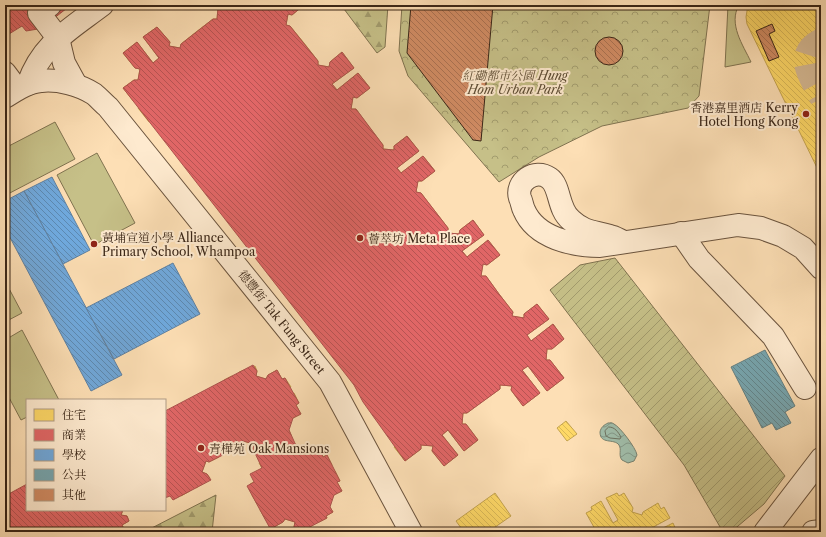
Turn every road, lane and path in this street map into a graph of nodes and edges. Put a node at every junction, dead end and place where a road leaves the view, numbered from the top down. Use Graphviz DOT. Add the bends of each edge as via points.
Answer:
graph roads {
  1 [pos="50,5"];
  2 [pos="102,5"];
  3 [pos="58,38"];
  4 [pos="76,85"];
  5 [pos="14,86"];
  6 [pos="681,233"];
  7 [pos="624,242"];
  8 [pos="821,268"];
  9 [pos="805,388"];
  10 [pos="821,459"];
  11 [pos="821,530"];
  12 [pos="411,532"];
  13 [pos="766,532"];
  14 [pos="813,532"];
  1 -- 3 [label="street" via="39,13"];
  2 -- 3 [label="street"];
  3 -- 4 [label="street" via="64,63"];
  3 -- 5 [label="street" via="47,49 33,71"];
  4 -- 5 [label="street, 德豐街 Tak Fung Street" via="41,81"];
  4 -- 12 [label="street, 德豐街 Tak Fung Street" via="94,94 108,107 330,382"];
  6 -- 7 [label="street"];
  6 -- 8 [label="street" via="738,225 761,228 783,236 803,248"];
  6 -- 9 [label="street" via="699,259 773,336"];
  7 -- 7 [label="street" via="584,246 569,243 544,232 533,223 524,210 520,195 521,185 531,176 546,176 554,183 562,208 570,220 585,230"];
  10 -- 13 [label="street"];
  11 -- 14 [label="street"];
}
